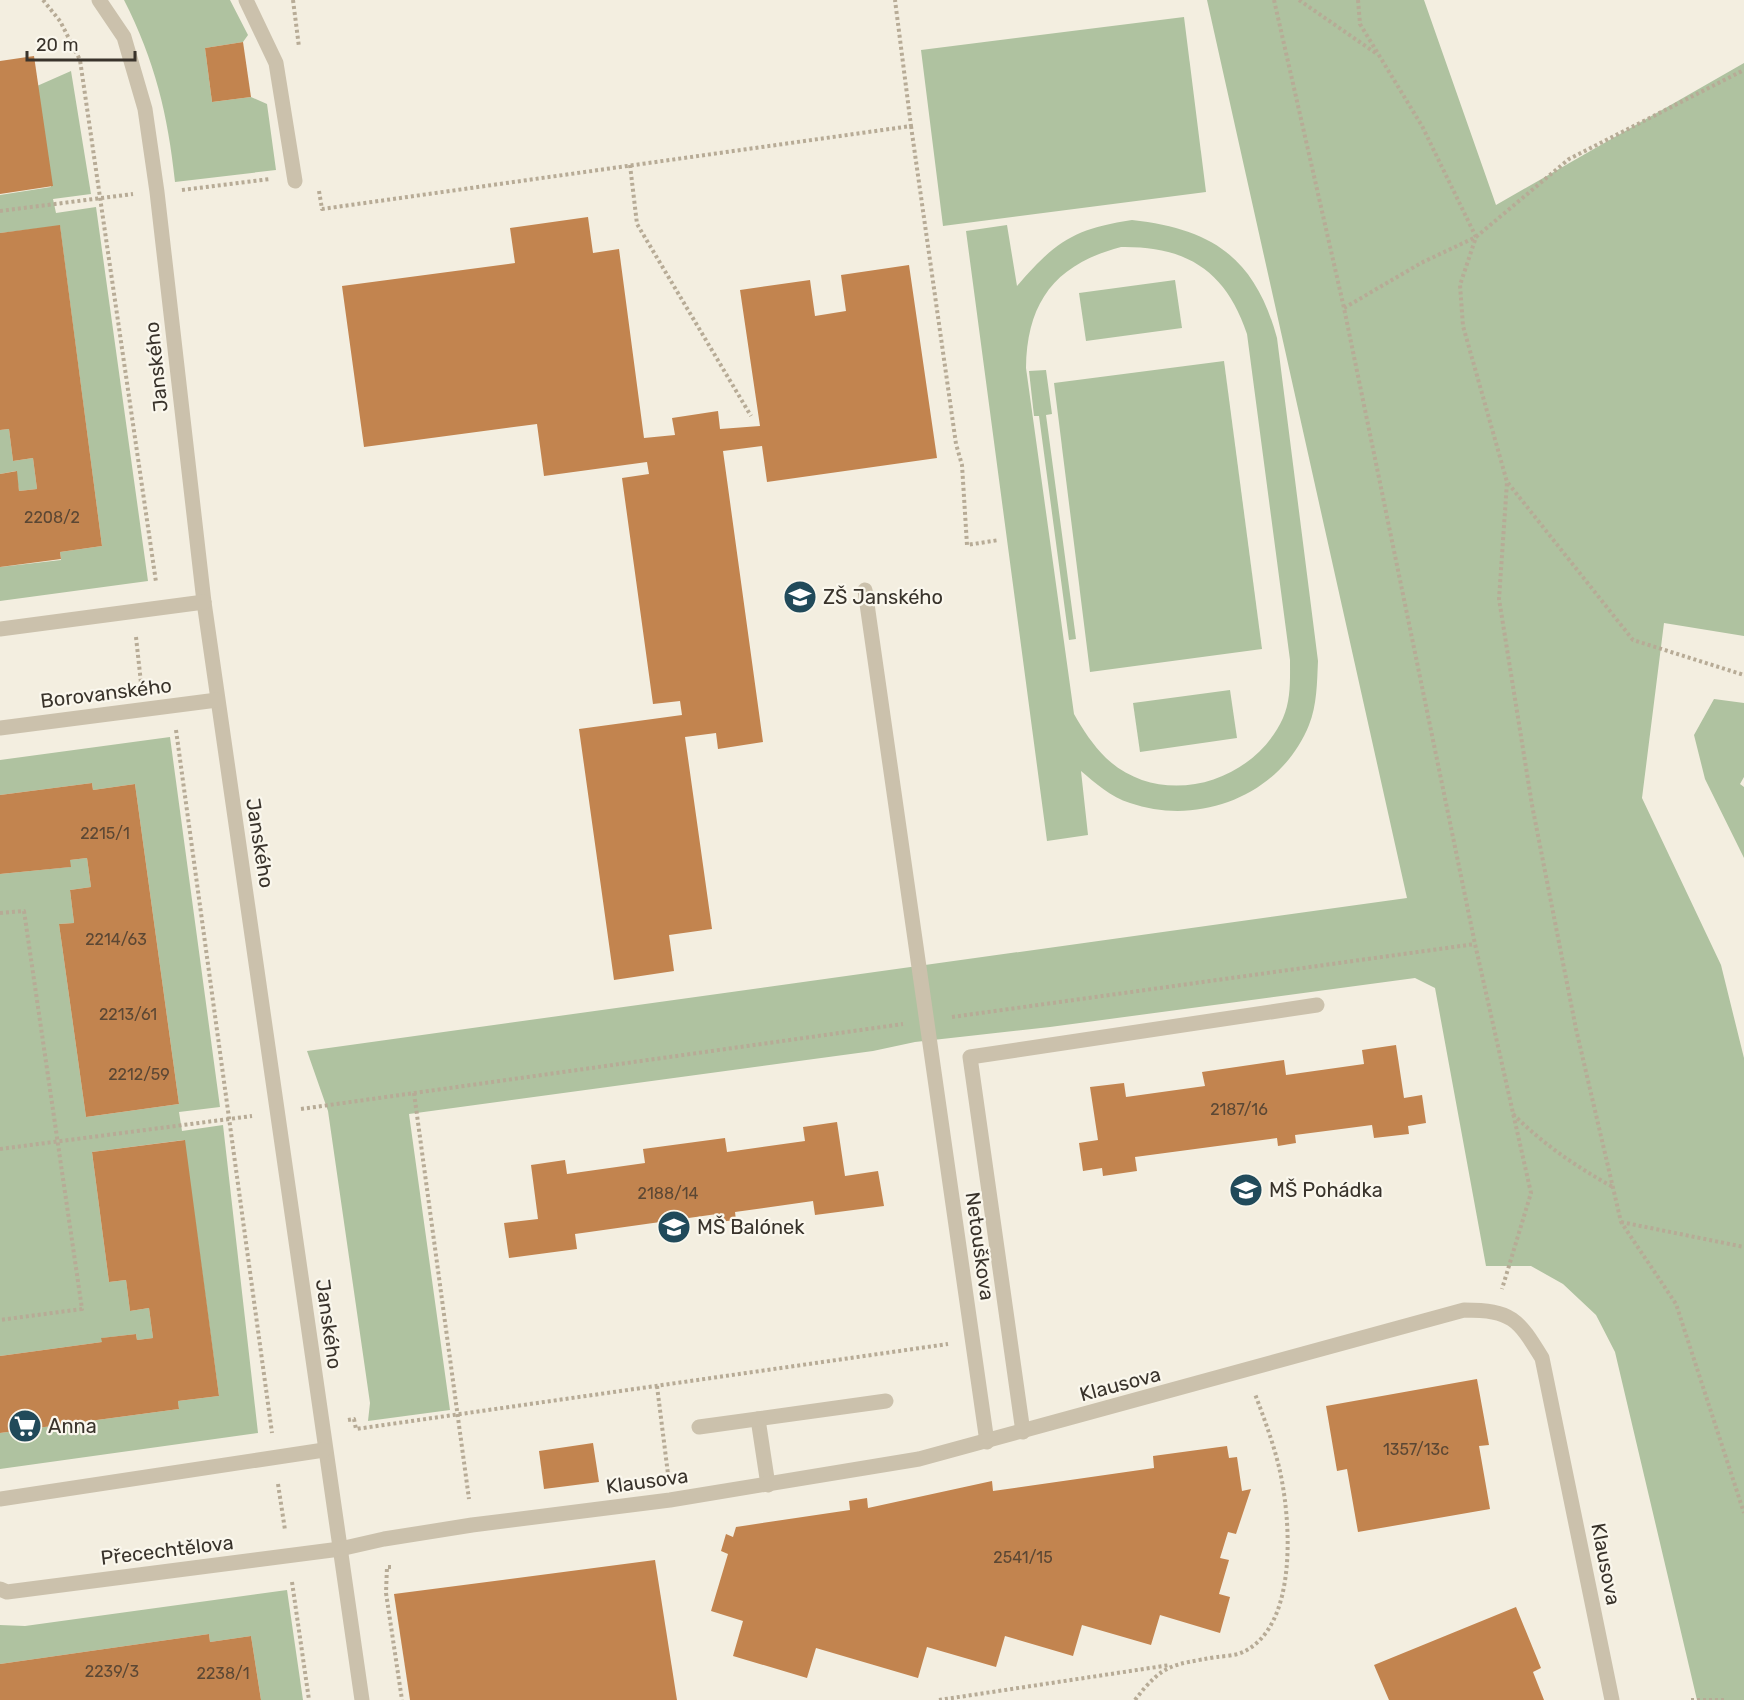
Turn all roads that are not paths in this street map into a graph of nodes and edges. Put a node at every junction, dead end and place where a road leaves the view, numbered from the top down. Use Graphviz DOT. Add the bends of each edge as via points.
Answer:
graph roads {
  1 [pos="99,0"];
  2 [pos="246,0"];
  3 [pos="295,181"];
  4 [pos="865,590"];
  5 [pos="204,602"];
  6 [pos="0,629"];
  7 [pos="217,700"];
  8 [pos="0,728"];
  9 [pos="1317,1005"];
  10 [pos="886,1401"];
  11 [pos="758,1419"];
  12 [pos="699,1427"];
  13 [pos="1023,1432"];
  14 [pos="987,1442"];
  15 [pos="324,1450"];
  16 [pos="768,1485"];
  17 [pos="0,1499"];
  18 [pos="340,1549"];
  19 [pos="0,1590"];
  20 [pos="362,1700"];
  21 [pos="1612,1700"];
  1 -- 5 [label="street, Janského" via="124,37 145,109"];
  2 -- 3 [label="street" via="276,63"];
  4 -- 14 [label="street, Netouškova"];
  5 -- 6 [label="street"];
  5 -- 7 [label="street, Janského"];
  7 -- 8 [label="street, Borovanského"];
  7 -- 15 [label="street, Janského" via="279,1113"];
  9 -- 13 [label="street" via="970,1057"];
  10 -- 11 [label="street"];
  11 -- 12 [label="street"];
  11 -- 16 [label="street"];
  13 -- 14 [label="street, Klausova"];
  13 -- 21 [label="street, Klausova" via="1464,1310 1495,1310 1522,1326 1542,1358"];
  14 -- 16 [label="street, Klausova" via="919,1460"];
  15 -- 17 [label="street"];
  15 -- 18 [label="street, Janského"];
  16 -- 18 [label="street, Klausova" via="472,1525"];
  18 -- 19 [label="street, Přecechtělova"];
  18 -- 20 [label="street, Janského"];
}
